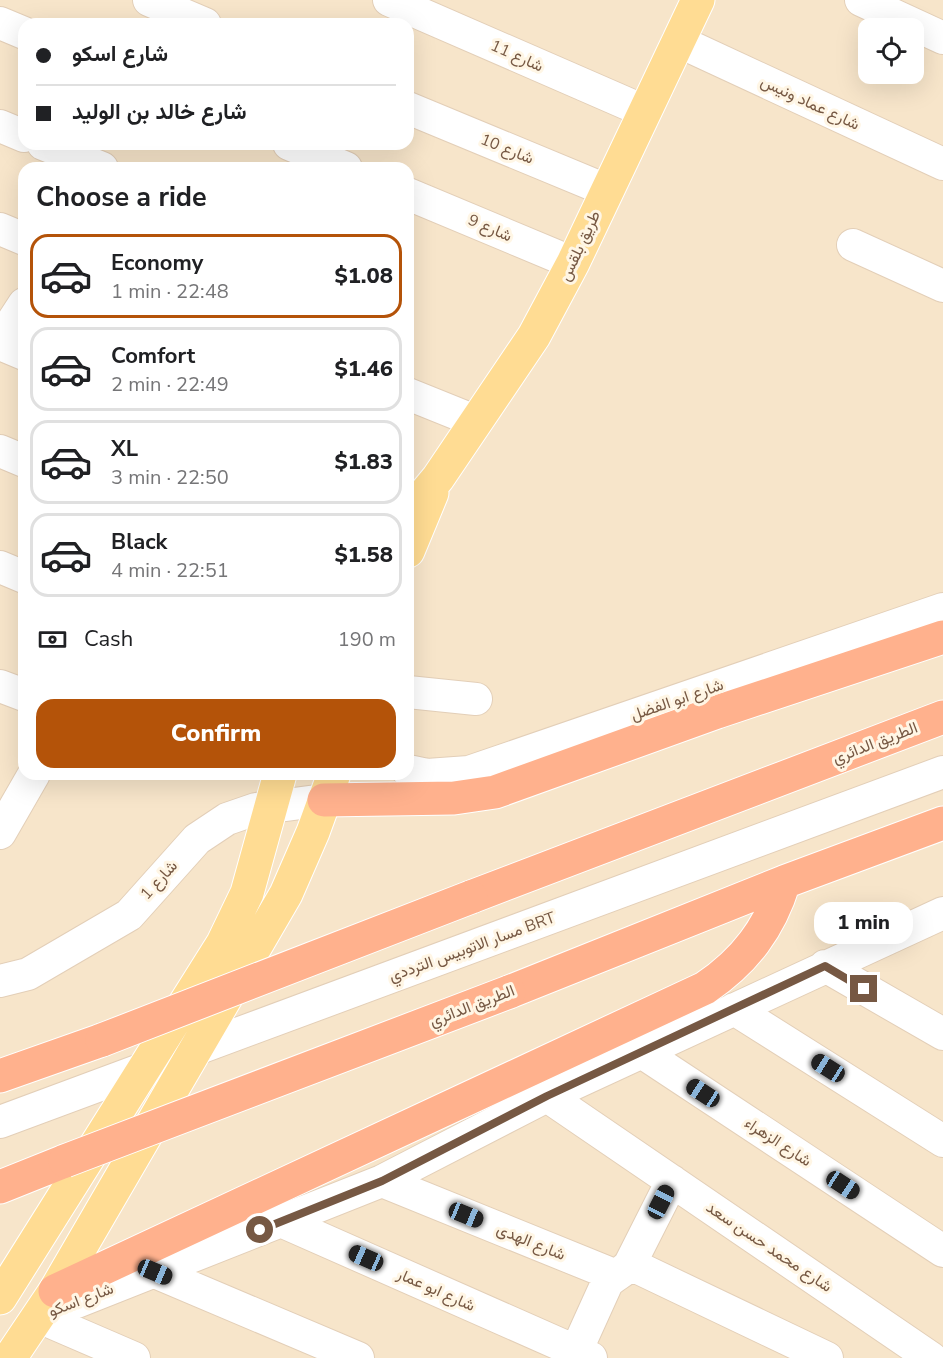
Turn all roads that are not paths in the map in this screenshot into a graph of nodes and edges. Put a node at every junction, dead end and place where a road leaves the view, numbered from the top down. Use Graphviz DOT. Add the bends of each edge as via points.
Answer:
graph roads {
  1 [pos="148,0"];
  2 [pos="390,0"];
  3 [pos="861,0"];
  4 [pos="688,3"];
  5 [pos="185,15"];
  6 [pos="0,23"];
  7 [pos="18,30"];
  8 [pos="943,38"];
  9 [pos="678,41"];
  10 [pos="414,110"];
  11 [pos="644,111"];
  12 [pos="0,126"];
  13 [pos="18,134"];
  14 [pos="58,150"];
  15 [pos="303,150"];
  16 [pos="87,162"];
  17 [pos="332,162"];
  18 [pos="943,165"];
  19 [pos="606,190"];
  20 [pos="414,197"];
  21 [pos="0,229"];
  22 [pos="18,236"];
  23 [pos="853,245"];
  24 [pos="573,263"];
  25 [pos="943,286"];
  26 [pos="18,314"];
  27 [pos="0,343"];
  28 [pos="18,351"];
  29 [pos="414,396"];
  30 [pos="475,421"];
  31 [pos="0,451"];
  32 [pos="18,458"];
  33 [pos="414,511"];
  34 [pos="0,567"];
  35 [pos="18,574"];
  36 [pos="943,609"];
  37 [pos="943,637"];
  38 [pos="0,686"];
  39 [pos="18,693"];
  40 [pos="414,693"];
  41 [pos="476,699"];
  42 [pos="943,717"];
  43 [pos="414,772"];
  44 [pos="943,772"];
  45 [pos="31,780"];
  46 [pos="278,780"];
  47 [pos="329,787"];
  48 [pos="271,806"];
  49 [pos="943,823"];
  50 [pos="0,834"];
  51 [pos="784,882"];
  52 [pos="936,923"];
  53 [pos="825,966"];
  54 [pos="0,981"];
  55 [pos="734,1008"];
  56 [pos="943,1034"];
  57 [pos="643,1053"];
  58 [pos="0,1076"];
  59 [pos="547,1096"];
  60 [pos="0,1122"];
  61 [pos="942,1139"];
  62 [pos="382,1181"];
  63 [pos="672,1181"];
  64 [pos="0,1187"];
  65 [pos="281,1221"];
  66 [pos="943,1251"];
  67 [pos="622,1270"];
  68 [pos="155,1272"];
  69 [pos="0,1298"];
  70 [pos="47,1304"];
  71 [pos="580,1356"];
  72 [pos="10,1358"];
  73 [pos="134,1358"];
  74 [pos="358,1358"];
  75 [pos="827,1358"];
  76 [pos="931,1358"];
  1 -- 5 [label="street"];
  2 -- 11 [label="street, شارع 11"];
  3 -- 8 [label="street"];
  4 -- 9 [label="main road, طريق بلقس"];
  6 -- 7 [label="street"];
  9 -- 11 [label="main road, طريق بلقس"];
  9 -- 18 [label="street, شارع عماد ونيس"];
  10 -- 19 [label="street, شارع 10"];
  11 -- 19 [label="main road, طريق بلقس"];
  12 -- 13 [label="street"];
  14 -- 16 [label="street"];
  15 -- 17 [label="street"];
  19 -- 24 [label="main road, طريق بلقس"];
  20 -- 24 [label="street, شارع 9"];
  21 -- 22 [label="street"];
  23 -- 25 [label="street"];
  24 -- 30 [label="main road, طريق بلقس" via="534,336"];
  26 -- 27 [label="street"];
  27 -- 28 [label="street"];
  29 -- 30 [label="street"];
  30 -- 33 [label="main road, طريق بلقس"];
  31 -- 32 [label="street"];
  34 -- 35 [label="street"];
  36 -- 43 [label="street, شارع ابو الفضل" via="469,772"];
  37 -- 47 [label="highway" via="717,712 495,792 454,798"];
  38 -- 39 [label="street"];
  40 -- 41 [label="street"];
  42 -- 58 [label="highway, الطريق الدائري, bridge"];
  44 -- 60 [label="street, مسار الاتوبيس الترددي BRT"];
  45 -- 50 [label="street"];
  46 -- 48 [label="main road"];
  47 -- 48 [label="street, شارع 1"];
  47 -- 70 [label="main road" via="286,894"];
  48 -- 54 [label="street, شارع 1" via="241,813 211,828 184,852 129,915 28,974"];
  48 -- 69 [label="main road" via="247,893 223,943"];
  49 -- 51 [label="highway, الطريق الدائري"];
  51 -- 64 [label="highway, الطريق الدائري, bridge"];
  51 -- 70 [label="highway" via="771,917 751,948 705,988"];
  52 -- 53 [label="street, شارع اسكو"];
  53 -- 55 [label="street, شارع اسكو"];
  53 -- 56 [label="street"];
  55 -- 57 [label="street, شارع اسكو"];
  55 -- 61 [label="street"];
  57 -- 59 [label="street, شارع اسكو"];
  57 -- 66 [label="street, شارع الزهراء"];
  59 -- 62 [label="street, شارع اسكو"];
  59 -- 63 [label="street, شارع محمد حسن سعد"];
  62 -- 65 [label="street, شارع اسكو"];
  62 -- 67 [label="street, شارع الهدى"];
  63 -- 67 [label="street"];
  63 -- 76 [label="street, شارع محمد حسن سعد"];
  65 -- 68 [label="street, شارع اسكو"];
  65 -- 71 [label="street, شارع ابو عمار"];
  67 -- 71 [label="street" via="607,1283"];
  67 -- 75 [label="street, شارع الهدى"];
  68 -- 70 [label="street, شارع اسكو"];
  68 -- 74 [label="street"];
  70 -- 72 [label="main road, شارع اسكو"];
  70 -- 73 [label="street"];
}
